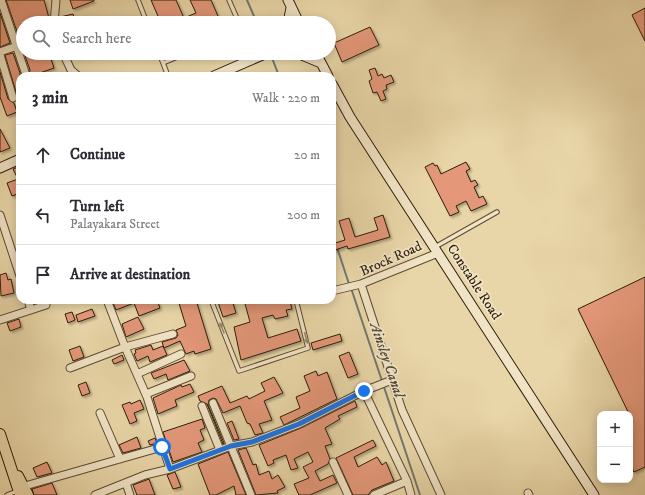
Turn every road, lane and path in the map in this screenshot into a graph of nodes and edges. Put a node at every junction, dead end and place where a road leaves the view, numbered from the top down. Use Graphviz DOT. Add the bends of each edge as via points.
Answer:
graph roads {
  1 [pos="1,0"];
  2 [pos="56,0"];
  3 [pos="138,0"];
  4 [pos="229,0"];
  5 [pos="289,4"];
  6 [pos="55,16"];
  7 [pos="144,16"];
  8 [pos="236,16"];
  9 [pos="288,16"];
  10 [pos="295,16"];
  11 [pos="16,36"];
  12 [pos="16,46"];
  13 [pos="0,52"];
  14 [pos="0,55"];
  15 [pos="23,60"];
  16 [pos="66,60"];
  17 [pos="168,60"];
  18 [pos="251,60"];
  19 [pos="313,60"];
  20 [pos="319,60"];
  21 [pos="163,62"];
  22 [pos="321,64"];
  23 [pos="25,72"];
  24 [pos="73,72"];
  25 [pos="167,72"];
  26 [pos="223,72"];
  27 [pos="326,72"];
  28 [pos="336,92"];
  29 [pos="13,98"];
  30 [pos="16,162"];
  31 [pos="0,168"];
  32 [pos="497,212"];
  33 [pos="0,215"];
  34 [pos="436,250"];
  35 [pos="16,264"];
  36 [pos="354,286"];
  37 [pos="336,289"];
  38 [pos="29,304"];
  39 [pos="108,304"];
  40 [pos="213,304"];
  41 [pos="297,304"];
  42 [pos="46,305"];
  43 [pos="31,310"];
  44 [pos="0,320"];
  45 [pos="173,334"];
  46 [pos="125,347"];
  47 [pos="181,354"];
  48 [pos="70,368"];
  49 [pos="137,374"];
  50 [pos="191,376"];
  51 [pos="392,380"];
  52 [pos="364,391"];
  53 [pos="146,394"];
  54 [pos="213,403"];
  55 [pos="202,406"];
  56 [pos="100,413"];
  57 [pos="0,434"];
  58 [pos="231,446"];
  59 [pos="162,447"];
  60 [pos="220,450"];
  61 [pos="120,459"];
  62 [pos="333,462"];
  63 [pos="170,469"];
  64 [pos="407,481"];
  65 [pos="126,483"];
  66 [pos="23,492"];
  67 [pos="6,495"];
  68 [pos="95,495"];
  69 [pos="130,495"];
  70 [pos="251,495"];
  71 [pos="348,495"];
  72 [pos="374,495"];
  73 [pos="412,495"];
  74 [pos="441,495"];
  75 [pos="594,495"];
  1 -- 11 [label="street"];
  2 -- 6 [label="street"];
  3 -- 7 [label="lane"];
  4 -- 8 [label="lane"];
  5 -- 9 [label="street"];
  5 -- 10 [label="street"];
  12 -- 13 [label="street"];
  14 -- 29 [label="street"];
  15 -- 23 [label="street"];
  16 -- 24 [label="street"];
  17 -- 21 [label="lane"];
  18 -- 26 [label="street"];
  19 -- 22 [label="street"];
  20 -- 22 [label="street"];
  21 -- 25 [label="lane"];
  22 -- 27 [label="street"];
  28 -- 34 [label="street, Constable Road" via="350,118"];
  30 -- 31 [label="street"];
  32 -- 34 [label="lane"];
  33 -- 35 [label="street"];
  34 -- 36 [label="street, Brock Road"];
  34 -- 75 [label="street, Constable Road"];
  36 -- 37 [label="street"];
  36 -- 51 [label="street, Brock Road"];
  38 -- 43 [label="street"];
  39 -- 46 [label="street"];
  41 -- 40 [label="lane, one-way" via="308,348 239,371"];
  42 -- 43 [label="street"];
  43 -- 44 [label="street"];
  45 -- 46 [label="street"];
  46 -- 48 [label="street"];
  46 -- 49 [label="street"];
  47 -- 49 [label="street"];
  49 -- 53 [label="street"];
  50 -- 53 [label="street"];
  51 -- 52 [label="street"];
  51 -- 74 [label="street, Brock Road" via="402,410"];
  52 -- 58 [label="street" via="299,424 252,442"];
  52 -- 64 [label="street"];
  53 -- 59 [label="street"];
  54 -- 58 [label="street"];
  55 -- 60 [label="street"];
  56 -- 61 [label="street"];
  57 -- 66 [label="main road"];
  58 -- 60 [label="street"];
  58 -- 70 [label="street"];
  59 -- 61 [label="street"];
  59 -- 63 [label="street"];
  60 -- 63 [label="street"];
  61 -- 66 [label="street"];
  62 -- 71 [label="street"];
  63 -- 65 [label="street"];
  64 -- 72 [label="street"];
  64 -- 73 [label="street"];
  65 -- 68 [label="street"];
  65 -- 69 [label="street"];
  66 -- 67 [label="lane"];
}
